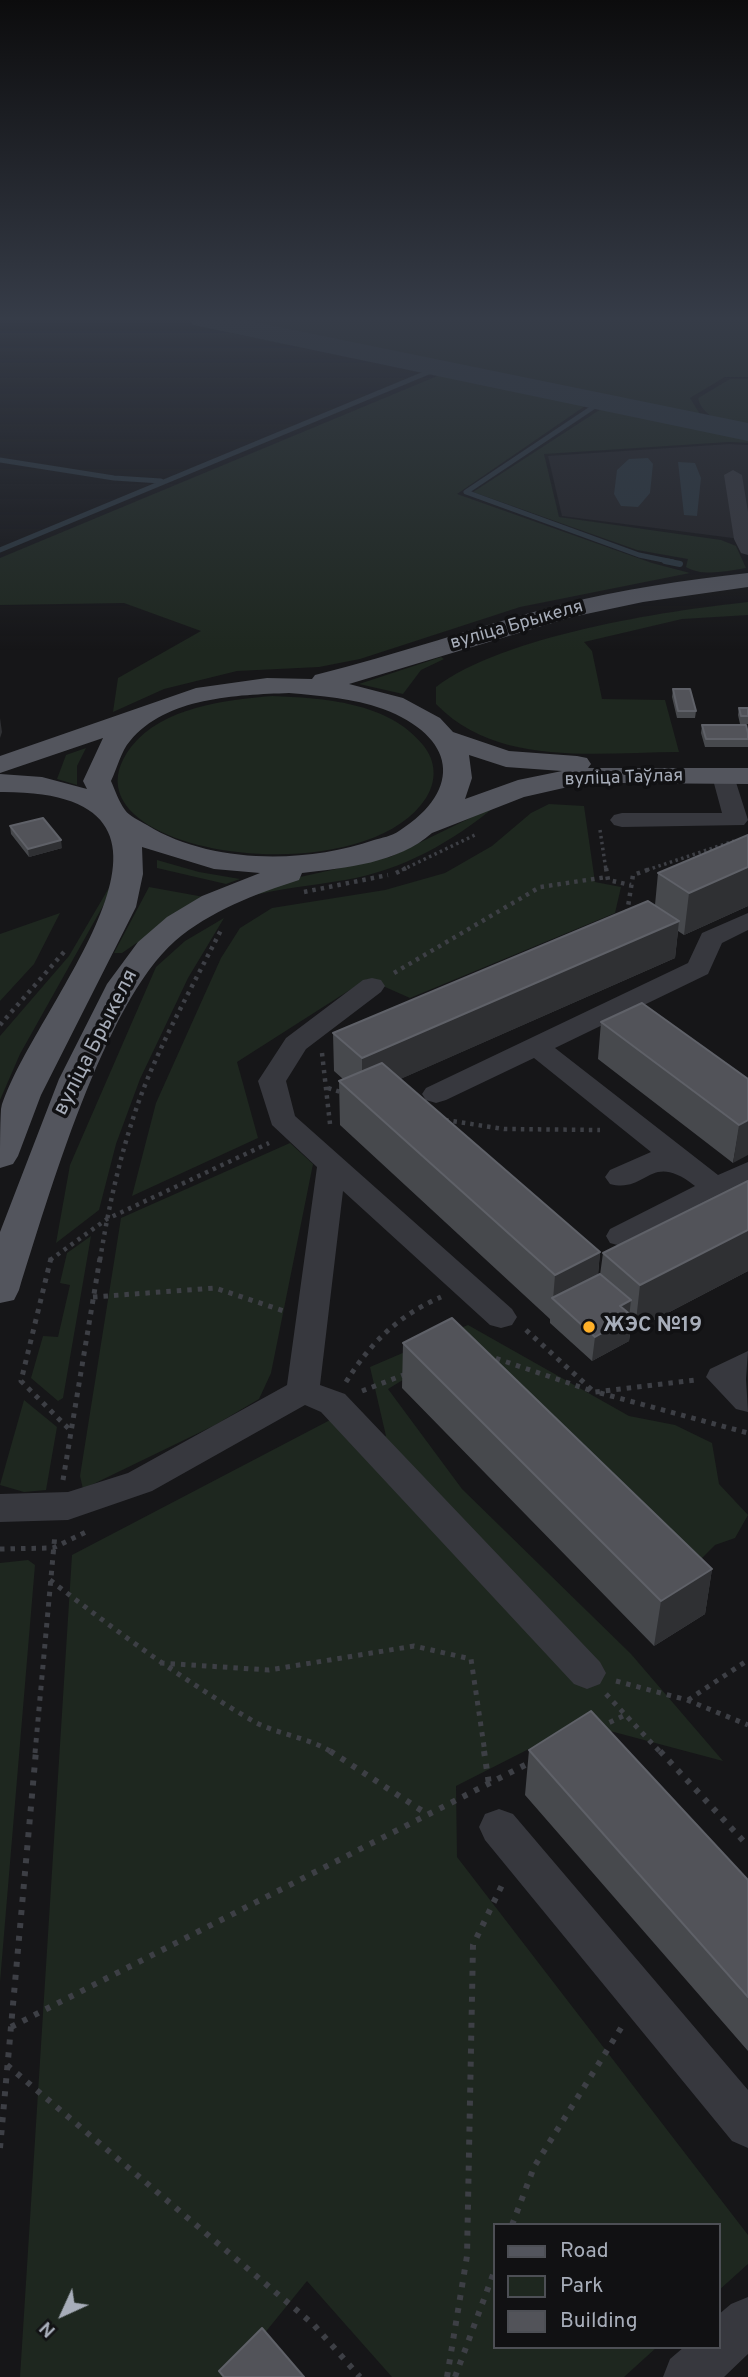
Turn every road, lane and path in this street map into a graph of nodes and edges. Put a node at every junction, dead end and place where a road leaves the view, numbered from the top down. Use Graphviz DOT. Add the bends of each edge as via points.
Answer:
graph roads {
  1 [pos="733,475"];
  2 [pos="748,549"];
  3 [pos="748,580"];
  4 [pos="748,595"];
  5 [pos="289,685"];
  6 [pos="159,710"];
  7 [pos="435,729"];
  8 [pos="0,765"];
  9 [pos="740,772"];
  10 [pos="0,783"];
  11 [pos="114,815"];
  12 [pos="622,820"];
  13 [pos="424,827"];
  14 [pos="599,827"];
  15 [pos="478,833"];
  16 [pos="735,841"];
  17 [pos="327,863"];
  18 [pos="607,877"];
  19 [pos="631,885"];
  20 [pos="292,893"];
  21 [pos="637,921"];
  22 [pos="748,921"];
  23 [pos="227,922"];
  24 [pos="54,966"];
  25 [pos="372,986"];
  26 [pos="0,1025"];
  27 [pos="321,1046"];
  28 [pos="537,1047"];
  29 [pos="328,1088"];
  30 [pos="436,1094"];
  31 [pos="353,1095"];
  32 [pos="328,1122"];
  33 [pos="447,1128"];
  34 [pos="295,1130"];
  35 [pos="643,1130"];
  36 [pos="0,1156"];
  37 [pos="332,1163"];
  38 [pos="687,1165"];
  39 [pos="748,1172"];
  40 [pos="620,1177"];
  41 [pos="716,1188"];
  42 [pos="107,1219"];
  43 [pos="621,1236"];
  44 [pos="468,1286"];
  45 [pos="0,1290"];
  46 [pos="93,1297"];
  47 [pos="312,1320"];
  48 [pos="513,1323"];
  49 [pos="483,1353"];
  50 [pos="735,1370"];
  51 [pos="408,1373"];
  52 [pos="595,1392"];
  53 [pos="318,1397"];
  54 [pos="748,1400"];
  55 [pos="69,1429"];
  56 [pos="748,1433"];
  57 [pos="0,1508"];
  58 [pos="59,1508"];
  59 [pos="53,1548"];
  60 [pos="0,1549"];
  61 [pos="50,1580"];
  62 [pos="748,1660"];
  63 [pos="158,1663"];
  64 [pos="587,1673"];
  65 [pos="687,1700"];
  66 [pos="625,1715"];
  67 [pos="748,1725"];
  68 [pos="588,1734"];
  69 [pos="538,1759"];
  70 [pos="489,1783"];
  71 [pos="428,1814"];
  72 [pos="508,1839"];
  73 [pos="748,1846"];
  74 [pos="645,2002"];
  75 [pos="10,2027"];
  76 [pos="6,2064"];
  77 [pos="748,2125"];
  78 [pos="0,2148"];
  79 [pos="513,2223"];
  80 [pos="492,2277"];
  81 [pos="748,2321"];
  82 [pos="720,2347"];
  83 [pos="718,2349"];
  84 [pos="360,2377"];
  85 [pos="447,2377"];
  86 [pos="455,2377"];
  87 [pos="688,2377"];
  1 -- 2 [label="lane"];
  3 -- 5 [label="main road, вуліца Брыкеля" via="594,603 385,667"];
  4 -- 7 [label="main road, вуліца Брыкеля" via="556,630 444,669 424,685"];
  5 -- 6 [label="main road" via="220,691"];
  5 -- 7 [label="main road, вуліца Таўлая" via="366,695 399,706"];
  6 -- 8 [label="main road"];
  6 -- 11 [label="main road, вуліца Брыкеля" via="117,737 104,754 99,790"];
  7 -- 9 [label="main road, вуліца Таўлая" via="506,758"];
  7 -- 13 [label="main road, вуліца Брыкеля" via="456,755 459,774 455,792"];
  9 -- 12 [label="lane" via="736,820"];
  9 -- 13 [label="main road, вуліца Таўлая" via="544,783 487,800"];
  10 -- 11 [label="main road" via="67,791"];
  11 -- 17 [label="main road" via="164,848 224,864"];
  11 -- 36 [label="main road, вуліца Брыкеля" via="130,853 130,876 121,907 24,1095"];
  13 -- 17 [label="main road, вуліца Таўлая" via="386,846"];
  14 -- 18 [label="path"];
  15 -- 20 [label="path" via="411,868 373,880"];
  16 -- 19 [label="path" via="633,875"];
  17 -- 45 [label="main road, вуліца Брыкеля" via="269,879 218,902 177,925 132,969 61,1110"];
  18 -- 19 [label="path"];
  18 -- 25 [label="path" via="540,887"];
  19 -- 21 [label="path" via="627,914"];
  22 -- 28 [label="lane" via="711,938 699,968"];
  23 -- 42 [label="path" via="197,971 141,1096"];
  24 -- 26 [label="path"];
  25 -- 34 [label="lane" via="296,1044 272,1081 282,1119"];
  27 -- 29 [label="path"];
  28 -- 30 [label="lane"];
  28 -- 35 [label="lane"];
  29 -- 31 [label="path"];
  29 -- 32 [label="path"];
  33 -- 35 [label="path" via="436,1119 504,1129"];
  34 -- 37 [label="lane"];
  34 -- 42 [label="path"];
  35 -- 38 [label="lane"];
  37 -- 44 [label="lane"];
  37 -- 47 [label="lane"];
  38 -- 40 [label="lane" via="656,1160"];
  38 -- 41 [label="lane"];
  39 -- 41 [label="lane"];
  41 -- 43 [label="lane"];
  42 -- 46 [label="path"];
  42 -- 55 [label="path" via="51,1257 21,1381"];
  44 -- 48 [label="lane"];
  44 -- 53 [label="path" via="412,1308 387,1326"];
  46 -- 47 [label="path" via="215,1288"];
  46 -- 55 [label="path"];
  47 -- 53 [label="lane"];
  48 -- 52 [label="path"];
  49 -- 52 [label="path"];
  50 -- 52 [label="path"];
  50 -- 54 [label="lane"];
  51 -- 53 [label="path"];
  52 -- 56 [label="path"];
  53 -- 58 [label="lane" via="140,1482"];
  53 -- 64 [label="lane"];
  55 -- 58 [label="path"];
  57 -- 58 [label="lane"];
  58 -- 59 [label="path"];
  59 -- 60 [label="path"];
  59 -- 61 [label="path"];
  61 -- 63 [label="path"];
  61 -- 75 [label="path"];
  62 -- 65 [label="path"];
  63 -- 70 [label="path" via="269,1670 414,1646 471,1659"];
  63 -- 71 [label="path" via="257,1724 322,1746"];
  64 -- 65 [label="path"];
  64 -- 66 [label="path"];
  65 -- 67 [label="path"];
  66 -- 68 [label="path"];
  66 -- 73 [label="path"];
  69 -- 70 [label="path"];
  70 -- 71 [label="path"];
  71 -- 75 [label="path"];
  72 -- 74 [label="lane"];
  72 -- 85 [label="path" via="473,1945 467,2256"];
  74 -- 77 [label="lane"];
  74 -- 79 [label="path" via="618,2031 534,2166"];
  75 -- 76 [label="path"];
  76 -- 78 [label="path"];
  76 -- 84 [label="path" via="313,2324"];
  80 -- 86 [label="path"];
  81 -- 82 [label="lane"];
  83 -- 87 [label="lane"];
}
